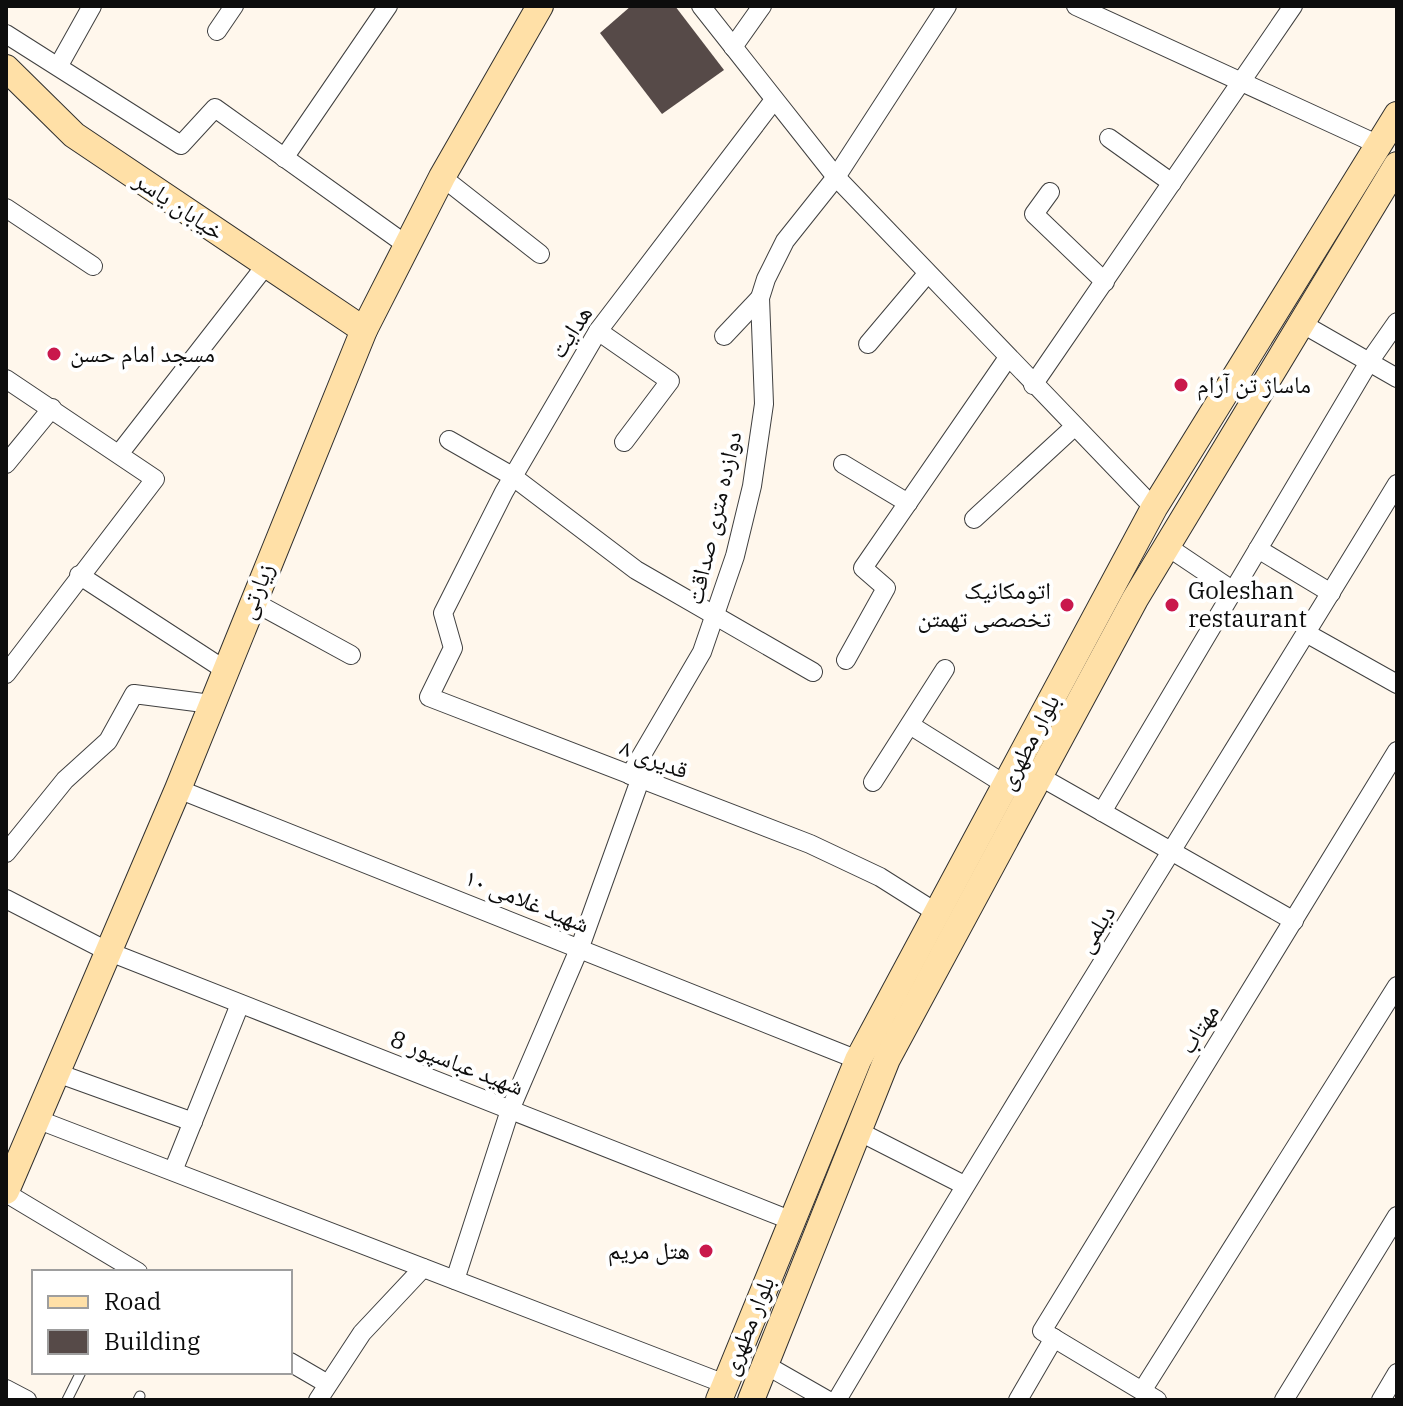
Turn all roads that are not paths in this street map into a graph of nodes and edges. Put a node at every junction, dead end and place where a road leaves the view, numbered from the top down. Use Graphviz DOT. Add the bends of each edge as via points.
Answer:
graph roads {
  1 [pos="92,6"];
  2 [pos="234,6"];
  3 [pos="388,6"];
  4 [pos="540,6"];
  5 [pos="701,6"];
  6 [pos="762,6"];
  7 [pos="947,6"];
  8 [pos="1076,6"];
  9 [pos="1293,6"];
  10 [pos="217,31"];
  11 [pos="6,34"];
  12 [pos="733,47"];
  13 [pos="59,65"];
  14 [pos="6,68"];
  15 [pos="1242,83"];
  16 [pos="774,100"];
  17 [pos="1397,115"];
  18 [pos="1109,138"];
  19 [pos="1388,155"];
  20 [pos="284,158"];
  21 [pos="442,177"];
  22 [pos="836,177"];
  23 [pos="1172,183"];
  24 [pos="1050,192"];
  25 [pos="6,208"];
  26 [pos="408,246"];
  27 [pos="540,254"];
  28 [pos="266,265"];
  29 [pos="93,266"];
  30 [pos="927,274"];
  31 [pos="1105,282"];
  32 [pos="760,298"];
  33 [pos="1397,322"];
  34 [pos="1301,323"];
  35 [pos="364,330"];
  36 [pos="598,331"];
  37 [pos="724,336"];
  38 [pos="868,344"];
  39 [pos="1007,359"];
  40 [pos="1369,362"];
  41 [pos="1397,378"];
  42 [pos="6,379"];
  43 [pos="1033,385"];
  44 [pos="52,408"];
  45 [pos="1074,427"];
  46 [pos="449,440"];
  47 [pos="624,442"];
  48 [pos="119,454"];
  49 [pos="6,464"];
  50 [pos="843,464"];
  51 [pos="512,476"];
  52 [pos="1397,484"];
  53 [pos="908,503"];
  54 [pos="1154,508"];
  55 [pos="974,519"];
  56 [pos="1168,547"];
  57 [pos="1258,549"];
  58 [pos="79,575"];
  59 [pos="1235,592"];
  60 [pos="1331,593"];
  61 [pos="252,601"];
  62 [pos="443,613"];
  63 [pos="715,618"];
  64 [pos="1106,625"];
  65 [pos="1306,633"];
  66 [pos="351,655"];
  67 [pos="846,660"];
  68 [pos="945,669"];
  69 [pos="225,670"];
  70 [pos="813,672"];
  71 [pos="6,674"];
  72 [pos="1397,684"];
  73 [pos="211,704"];
  74 [pos="910,725"];
  75 [pos="1397,751"];
  76 [pos="1039,776"];
  77 [pos="635,778"];
  78 [pos="873,782"];
  79 [pos="1389,782"];
  80 [pos="1006,785"];
  81 [pos="178,789"];
  82 [pos="1102,812"];
  83 [pos="1174,851"];
  84 [pos="6,853"];
  85 [pos="6,899"];
  86 [pos="937,913"];
  87 [pos="1294,921"];
  88 [pos="580,947"];
  89 [pos="107,951"];
  90 [pos="1397,986"];
  91 [pos="240,1004"];
  92 [pos="858,1060"];
  93 [pos="57,1073"];
  94 [pos="510,1110"];
  95 [pos="39,1120"];
  96 [pos="193,1122"];
  97 [pos="858,1131"];
  98 [pos="173,1171"];
  99 [pos="964,1185"];
  100 [pos="6,1192"];
  101 [pos="1397,1216"];
  102 [pos="790,1220"];
  103 [pos="423,1268"];
  104 [pos="135,1270"];
  105 [pos="455,1280"];
  106 [pos="1048,1334"];
  107 [pos="292,1364"];
  108 [pos="764,1364"];
  109 [pos="1397,1373"];
  110 [pos="80,1374"];
  111 [pos="6,1389"];
  112 [pos="322,1392"];
  113 [pos="722,1392"];
  114 [pos="1149,1395"];
  115 [pos="27,1400"];
  116 [pos="67,1400"];
  117 [pos="751,1400"];
  118 [pos="827,1400"];
  119 [pos="837,1400"];
  120 [pos="1018,1400"];
  121 [pos="1284,1400"];
  122 [pos="1381,1400"];
  1 -- 13 [label="street"];
  2 -- 10 [label="street"];
  3 -- 20 [label="street"];
  4 -- 21 [label="main road, زیارتی"];
  5 -- 12 [label="street"];
  6 -- 12 [label="street"];
  7 -- 22 [label="street, دوازده متری صداقت"];
  8 -- 15 [label="street"];
  9 -- 15 [label="street"];
  11 -- 13 [label="street"];
  12 -- 16 [label="street"];
  13 -- 20 [label="street" via="181,145 215,108"];
  14 -- 28 [label="main road, خیابان یاسر" via="74,135"];
  15 -- 19 [label="street"];
  15 -- 23 [label="street"];
  16 -- 22 [label="street"];
  16 -- 36 [label="street, هدایت"];
  17 -- 19 [label="main road, بلوار مطهری"];
  18 -- 23 [label="street"];
  19 -- 34 [label="main road, بلوار مطهری"];
  19 -- 54 [label="main road, بلوار مطهری"];
  20 -- 26 [label="street"];
  21 -- 26 [label="main road, زیارتی"];
  21 -- 27 [label="street"];
  22 -- 30 [label="street"];
  22 -- 32 [label="street, دوازده متری صداقت" via="785,241"];
  23 -- 31 [label="street"];
  24 -- 31 [label="street" via="1034,214"];
  25 -- 29 [label="street"];
  26 -- 35 [label="main road, زیارتی"];
  28 -- 35 [label="main road, خیابان یاسر"];
  28 -- 48 [label="street"];
  30 -- 38 [label="street"];
  30 -- 39 [label="street"];
  31 -- 43 [label="street"];
  32 -- 37 [label="street"];
  32 -- 63 [label="street, دوازده متری صداقت" via="764,404 752,486"];
  33 -- 40 [label="street"];
  34 -- 40 [label="street"];
  34 -- 56 [label="main road, بلوار مطهری"];
  35 -- 61 [label="main road, زیارتی"];
  36 -- 47 [label="street" via="670,381"];
  36 -- 51 [label="street, هدایت"];
  39 -- 43 [label="street"];
  39 -- 53 [label="street"];
  40 -- 41 [label="street"];
  40 -- 57 [label="street"];
  42 -- 44 [label="street"];
  43 -- 45 [label="street"];
  44 -- 48 [label="street"];
  44 -- 49 [label="street"];
  45 -- 54 [label="street"];
  45 -- 55 [label="street"];
  46 -- 51 [label="street"];
  48 -- 58 [label="street" via="155,479"];
  50 -- 53 [label="street"];
  51 -- 62 [label="street, هدایت"];
  51 -- 63 [label="street" via="636,570"];
  52 -- 60 [label="street, دیلمی"];
  53 -- 67 [label="street" via="863,568 886,588"];
  54 -- 64 [label="main road, بلوار مطهری"];
  56 -- 59 [label="street"];
  56 -- 64 [label="main road, بلوار مطهری"];
  57 -- 59 [label="street"];
  57 -- 60 [label="street"];
  58 -- 69 [label="street"];
  58 -- 71 [label="street"];
  59 -- 82 [label="street"];
  60 -- 65 [label="street, دیلمی"];
  61 -- 66 [label="street"];
  61 -- 69 [label="main road, زیارتی"];
  62 -- 77 [label="street, قدیری ۸" via="453,648 429,697"];
  63 -- 70 [label="street"];
  63 -- 77 [label="street, دوازده متری صداقت"];
  64 -- 76 [label="main road, بلوار مطهری"];
  64 -- 80 [label="main road, بلوار مطهری"];
  65 -- 72 [label="street"];
  65 -- 83 [label="street, دیلمی"];
  68 -- 74 [label="street"];
  69 -- 73 [label="main road, زیارتی"];
  73 -- 81 [label="main road, زیارتی"];
  73 -- 84 [label="street" via="134,694 108,741 65,780"];
  74 -- 78 [label="street"];
  74 -- 80 [label="street"];
  75 -- 79 [label="street, مهتاب"];
  76 -- 82 [label="street"];
  76 -- 97 [label="main road, بلوار مطهری" via="887,1059"];
  77 -- 86 [label="street, قدیری ۸" via="810,844 880,877"];
  77 -- 88 [label="street, دوازده متری صداقت"];
  79 -- 87 [label="street, مهتاب"];
  80 -- 86 [label="main road, بلوار مطهری"];
  81 -- 88 [label="street, شهید غلامی ۱۰"];
  81 -- 89 [label="main road, زیارتی"];
  82 -- 83 [label="street"];
  83 -- 87 [label="street"];
  83 -- 99 [label="street, دیلمی"];
  85 -- 89 [label="street, شهید عباسپور 8"];
  86 -- 92 [label="main road, بلوار مطهری"];
  87 -- 106 [label="street, مهتاب"];
  88 -- 92 [label="street, شهید غلامی ۱۰"];
  88 -- 94 [label="street, دوازده متری صداقت"];
  89 -- 91 [label="street, شهید عباسپور 8"];
  89 -- 93 [label="main road, زیارتی"];
  90 -- 114 [label="street"];
  91 -- 94 [label="street, شهید عباسپور 8"];
  91 -- 96 [label="street"];
  92 -- 102 [label="main road, بلوار مطهری"];
  93 -- 95 [label="main road, زیارتی"];
  93 -- 96 [label="street"];
  94 -- 102 [label="street, شهید عباسپور 8"];
  94 -- 105 [label="street, دوازده متری صداقت"];
  95 -- 98 [label="street"];
  95 -- 100 [label="main road, زیارتی"];
  96 -- 98 [label="street"];
  97 -- 99 [label="street"];
  97 -- 108 [label="main road, بلوار مطهری"];
  98 -- 103 [label="street"];
  99 -- 119 [label="street, دیلمی"];
  100 -- 104 [label="street"];
  101 -- 121 [label="street"];
  102 -- 113 [label="main road, بلوار مطهری"];
  103 -- 105 [label="street"];
  103 -- 112 [label="street" via="362,1333"];
  105 -- 113 [label="street"];
  106 -- 114 [label="street"];
  106 -- 120 [label="street, مهتاب"];
  107 -- 112 [label="street"];
  108 -- 117 [label="main road, بلوار مطهری"];
  108 -- 118 [label="street"];
  109 -- 122 [label="street"];
  110 -- 116 [label="lane"];
  111 -- 115 [label="street"];
}
